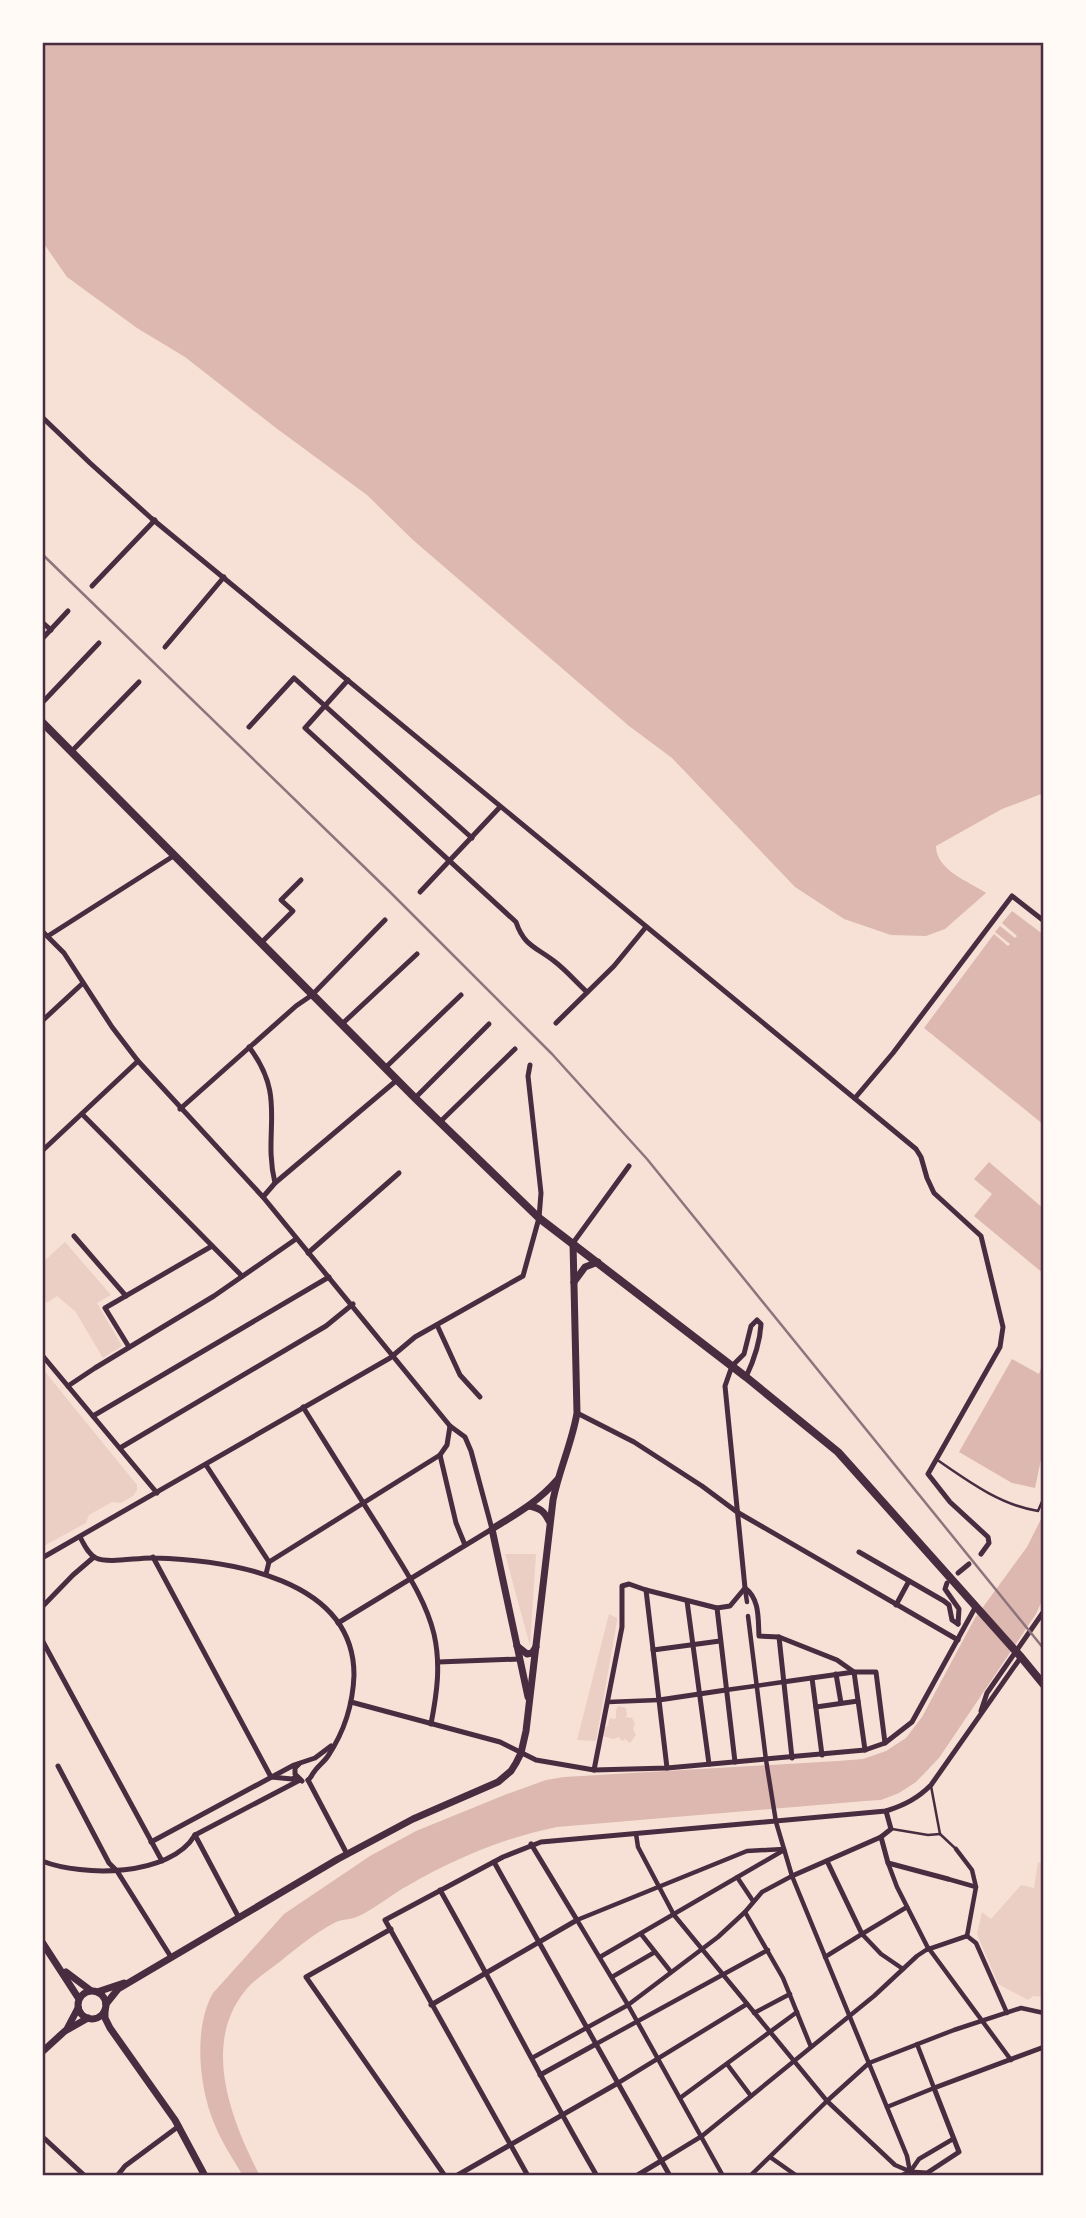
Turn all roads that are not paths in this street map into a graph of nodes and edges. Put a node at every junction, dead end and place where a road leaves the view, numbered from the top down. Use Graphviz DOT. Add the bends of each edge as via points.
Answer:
graph roads {
  1 [pos="42,417"];
  2 [pos="155,520"];
  3 [pos="224,578"];
  4 [pos="92,586"];
  5 [pos="68,611"];
  6 [pos="42,622"];
  7 [pos="51,630"];
  8 [pos="42,639"];
  9 [pos="99,643"];
  10 [pos="164,647"];
  11 [pos="348,680"];
  12 [pos="139,682"];
  13 [pos="42,703"];
  14 [pos="326,705"];
  15 [pos="42,722"];
  16 [pos="249,727"];
  17 [pos="71,752"];
  18 [pos="500,807"];
  19 [pos="471,838"];
  20 [pos="175,855"];
  21 [pos="450,861"];
  22 [pos="302,880"];
  23 [pos="420,892"];
  24 [pos="385,920"];
  25 [pos="1044,921"];
  26 [pos="646,927"];
  27 [pos="42,931"];
  28 [pos="48,936"];
  29 [pos="261,943"];
  30 [pos="418,954"];
  31 [pos="83,983"];
  32 [pos="587,992"];
  33 [pos="312,995"];
  34 [pos="461,995"];
  35 [pos="42,1021"];
  36 [pos="556,1023"];
  37 [pos="342,1024"];
  38 [pos="489,1024"];
  39 [pos="249,1047"];
  40 [pos="515,1049"];
  41 [pos="138,1061"];
  42 [pos="530,1065"];
  43 [pos="385,1068"];
  44 [pos="397,1080"];
  45 [pos="415,1098"];
  46 [pos="855,1098"];
  47 [pos="180,1109"];
  48 [pos="82,1114"];
  49 [pos="440,1122"];
  50 [pos="42,1151"];
  51 [pos="629,1166"];
  52 [pos="399,1173"];
  53 [pos="275,1182"];
  54 [pos="264,1197"];
  55 [pos="539,1218"];
  56 [pos="74,1236"];
  57 [pos="296,1239"];
  58 [pos="573,1243"];
  59 [pos="212,1246"];
  60 [pos="308,1253"];
  61 [pos="598,1262"];
  62 [pos="243,1276"];
  63 [pos="329,1277"];
  64 [pos="574,1283"];
  65 [pos="126,1296"];
  66 [pos="353,1304"];
  67 [pos="437,1325"];
  68 [pos="129,1348"];
  69 [pos="42,1355"];
  70 [pos="394,1355"];
  71 [pos="733,1366"];
  72 [pos="746,1377"];
  73 [pos="68,1387"];
  74 [pos="480,1397"];
  75 [pos="303,1407"];
  76 [pos="577,1413"];
  77 [pos="93,1416"];
  78 [pos="450,1426"];
  79 [pos="120,1448"];
  80 [pos="440,1455"];
  81 [pos="936,1460"];
  82 [pos="206,1465"];
  83 [pos="557,1479"];
  84 [pos="157,1493"];
  85 [pos="1044,1497"];
  86 [pos="363,1503"];
  87 [pos="529,1506"];
  88 [pos="737,1512"];
  89 [pos="550,1521"];
  90 [pos="492,1529"];
  91 [pos="79,1537"];
  92 [pos="465,1545"];
  93 [pos="859,1552"];
  94 [pos="981,1554"];
  95 [pos="94,1557"];
  96 [pos="43,1558"];
  97 [pos="153,1558"];
  98 [pos="269,1562"];
  99 [pos="969,1564"];
  100 [pos="958,1573"];
  101 [pos="266,1574"];
  102 [pos="410,1579"];
  103 [pos="909,1581"];
  104 [pos="947,1583"];
  105 [pos="745,1588"];
  106 [pos="646,1590"];
  107 [pos="687,1601"];
  108 [pos="747,1602"];
  109 [pos="896,1605"];
  110 [pos="976,1606"];
  111 [pos="42,1607"];
  112 [pos="717,1608"];
  113 [pos="1044,1611"];
  114 [pos="748,1616"];
  115 [pos="338,1623"];
  116 [pos="958,1624"];
  117 [pos="962,1632"];
  118 [pos="759,1636"];
  119 [pos="750,1637"];
  120 [pos="779,1637"];
  121 [pos="42,1640"];
  122 [pos="958,1640"];
  123 [pos="720,1641"];
  124 [pos="517,1645"];
  125 [pos="693,1645"];
  126 [pos="536,1647"];
  127 [pos="653,1650"];
  128 [pos="1021,1657"];
  129 [pos="520,1659"];
  130 [pos="438,1662"];
  131 [pos="854,1672"];
  132 [pos="836,1674"];
  133 [pos="812,1678"];
  134 [pos="783,1682"];
  135 [pos="1044,1685"];
  136 [pos="756,1686"];
  137 [pos="726,1690"];
  138 [pos="700,1694"];
  139 [pos="659,1700"];
  140 [pos="858,1701"];
  141 [pos="351,1702"];
  142 [pos="608,1702"];
  143 [pos="529,1703"];
  144 [pos="841,1703"];
  145 [pos="816,1707"];
  146 [pos="981,1714"];
  147 [pos="431,1724"];
  148 [pos="336,1742"];
  149 [pos="886,1743"];
  150 [pos="865,1750"];
  151 [pos="521,1753"];
  152 [pos="822,1755"];
  153 [pos="792,1758"];
  154 [pos="735,1762"];
  155 [pos="302,1763"];
  156 [pos="766,1763"];
  157 [pos="709,1764"];
  158 [pos="58,1766"];
  159 [pos="667,1768"];
  160 [pos="594,1770"];
  161 [pos="313,1772"];
  162 [pos="271,1777"];
  163 [pos="298,1778"];
  164 [pos="308,1780"];
  165 [pos="931,1785"];
  166 [pos="886,1811"];
  167 [pos="776,1822"];
  168 [pos="891,1829"];
  169 [pos="636,1834"];
  170 [pos="195,1835"];
  171 [pos="940,1835"];
  172 [pos="881,1837"];
  173 [pos="151,1842"];
  174 [pos="531,1844"];
  175 [pos="784,1849"];
  176 [pos="956,1849"];
  177 [pos="347,1854"];
  178 [pos="42,1861"];
  179 [pos="162,1861"];
  180 [pos="827,1861"];
  181 [pos="494,1862"];
  182 [pos="888,1863"];
  183 [pos="117,1871"];
  184 [pos="792,1876"];
  185 [pos="737,1877"];
  186 [pos="948,1879"];
  187 [pos="657,1886"];
  188 [pos="976,1887"];
  189 [pos="440,1890"];
  190 [pos="753,1901"];
  191 [pos="906,1907"];
  192 [pos="745,1912"];
  193 [pos="674,1915"];
  194 [pos="239,1916"];
  195 [pos="577,1920"];
  196 [pos="391,1929"];
  197 [pos="641,1933"];
  198 [pos="862,1934"];
  199 [pos="968,1934"];
  200 [pos="540,1941"];
  201 [pos="42,1942"];
  202 [pos="927,1948"];
  203 [pos="703,1949"];
  204 [pos="768,1950"];
  205 [pos="655,1952"];
  206 [pos="171,1957"];
  207 [pos="600,1957"];
  208 [pos="825,1957"];
  209 [pos="60,1967"];
  210 [pos="903,1969"];
  211 [pos="487,1971"];
  212 [pos="671,1972"];
  213 [pos="723,1975"];
  214 [pos="612,1977"];
  215 [pos="132,1981"];
  216 [pos="94,1991"];
  217 [pos="790,1994"];
  218 [pos="78,2003"];
  219 [pos="747,2004"];
  220 [pos="431,2005"];
  221 [pos="628,2005"];
  222 [pos="105,2007"];
  223 [pos="797,2012"];
  224 [pos="754,2013"];
  225 [pos="1007,2013"];
  226 [pos="849,2014"];
  227 [pos="1044,2014"];
  228 [pos="91,2019"];
  229 [pos="637,2021"];
  230 [pos="983,2021"];
  231 [pos="110,2028"];
  232 [pos="587,2028"];
  233 [pos="65,2031"];
  234 [pos="770,2032"];
  235 [pos="596,2044"];
  236 [pos="917,2044"];
  237 [pos="811,2047"];
  238 [pos="1044,2047"];
  239 [pos="42,2052"];
  240 [pos="532,2058"];
  241 [pos="657,2060"];
  242 [pos="1011,2060"];
  243 [pos="793,2061"];
  244 [pos="869,2063"];
  245 [pos="727,2064"];
  246 [pos="540,2075"];
  247 [pos="618,2083"];
  248 [pos="934,2088"];
  249 [pos="751,2096"];
  250 [pos="680,2098"];
  251 [pos="827,2101"];
  252 [pos="887,2107"];
  253 [pos="562,2116"];
  254 [pos="179,2126"];
  255 [pos="702,2136"];
  256 [pos="953,2138"];
  257 [pos="45,2139"];
  258 [pos="510,2146"];
  259 [pos="770,2157"];
  260 [pos="661,2161"];
  261 [pos="911,2174"];
  262 [pos="85,2176"];
  263 [pos="117,2176"];
  264 [pos="205,2176"];
  265 [pos="445,2176"];
  266 [pos="456,2176"];
  267 [pos="528,2176"];
  268 [pos="597,2176"];
  269 [pos="636,2176"];
  270 [pos="670,2176"];
  271 [pos="723,2176"];
  272 [pos="750,2176"];
  273 [pos="797,2176"];
  274 [pos="900,2176"];
  1 -- 2 [label="street"];
  2 -- 3 [label="street"];
  2 -- 4 [label="street"];
  3 -- 10 [label="street"];
  3 -- 11 [label="street"];
  5 -- 7 [label="street"];
  6 -- 7 [label="street"];
  7 -- 8 [label="street"];
  9 -- 13 [label="street"];
  11 -- 14 [label="street"];
  11 -- 18 [label="street"];
  12 -- 17 [label="street"];
  14 -- 16 [label="street" via="294,678"];
  14 -- 19 [label="street"];
  14 -- 21 [label="street" via="305,728"];
  15 -- 17 [label="main road"];
  17 -- 20 [label="main road"];
  18 -- 19 [label="street"];
  18 -- 26 [label="street"];
  19 -- 21 [label="street"];
  20 -- 28 [label="street"];
  20 -- 29 [label="main road"];
  21 -- 23 [label="street"];
  21 -- 32 [label="street" via="516,922 522,937"];
  22 -- 29 [label="street" via="281,900 293,911"];
  24 -- 33 [label="street"];
  25 -- 46 [label="street" via="1012,897"];
  26 -- 32 [label="street"];
  26 -- 46 [label="street"];
  27 -- 28 [label="street"];
  28 -- 31 [label="street"];
  29 -- 33 [label="main road"];
  30 -- 37 [label="street"];
  31 -- 35 [label="street"];
  31 -- 41 [label="street"];
  32 -- 36 [label="street"];
  33 -- 37 [label="main road"];
  33 -- 39 [label="street"];
  34 -- 43 [label="street"];
  37 -- 43 [label="main road"];
  38 -- 45 [label="street"];
  39 -- 47 [label="street"];
  39 -- 53 [label="street" via="266,1075 272,1097 270,1157"];
  40 -- 49 [label="street"];
  41 -- 47 [label="street"];
  41 -- 48 [label="street"];
  42 -- 55 [label="street"];
  43 -- 44 [label="main road"];
  44 -- 45 [label="main road"];
  44 -- 53 [label="street"];
  45 -- 49 [label="main road"];
  46 -- 81 [label="street" via="916,1149 934,1193 981,1236 1003,1327 1002,1343"];
  47 -- 54 [label="street"];
  48 -- 50 [label="street"];
  48 -- 59 [label="street"];
  49 -- 55 [label="main road"];
  51 -- 58 [label="street"];
  52 -- 60 [label="street"];
  53 -- 54 [label="street"];
  54 -- 57 [label="street"];
  55 -- 58 [label="main road"];
  55 -- 67 [label="street" via="523,1276"];
  56 -- 65 [label="street"];
  57 -- 60 [label="street"];
  57 -- 62 [label="street"];
  58 -- 61 [label="main road"];
  58 -- 64 [label="street"];
  59 -- 62 [label="street"];
  59 -- 65 [label="street"];
  60 -- 63 [label="street"];
  61 -- 64 [label="street" via="585,1267"];
  61 -- 71 [label="main road"];
  62 -- 68 [label="street"];
  63 -- 66 [label="street"];
  63 -- 77 [label="street"];
  64 -- 76 [label="street"];
  65 -- 68 [label="street" via="105,1308"];
  66 -- 70 [label="street"];
  66 -- 79 [label="street" via="326,1326"];
  67 -- 70 [label="street"];
  67 -- 74 [label="street" via="460,1375"];
  68 -- 73 [label="street"];
  69 -- 73 [label="street"];
  70 -- 75 [label="street"];
  70 -- 78 [label="street"];
  71 -- 72 [label="main road"];
  71 -- 72 [label="street" via="744,1354 753,1323 760,1321 757,1350"];
  71 -- 88 [label="street" via="725,1386"];
  72 -- 110 [label="main road" via="838,1452"];
  73 -- 77 [label="street"];
  75 -- 82 [label="street"];
  75 -- 86 [label="street"];
  76 -- 83 [label="street"];
  76 -- 88 [label="street" via="634,1441"];
  77 -- 79 [label="street"];
  78 -- 80 [label="street" via="447,1446"];
  78 -- 90 [label="street" via="465,1437 471,1451"];
  79 -- 84 [label="street"];
  80 -- 86 [label="street"];
  80 -- 92 [label="street"];
  81 -- 85 [label="lane" via="1019,1508 1038,1511"];
  81 -- 94 [label="street" via="928,1474 988,1537"];
  82 -- 84 [label="street"];
  82 -- 98 [label="street"];
  83 -- 87 [label="street"];
  83 -- 89 [label="street"];
  84 -- 91 [label="street"];
  86 -- 98 [label="street"];
  86 -- 102 [label="street"];
  87 -- 89 [label="street" via="545,1513"];
  87 -- 90 [label="street"];
  88 -- 105 [label="street"];
  88 -- 109 [label="street"];
  89 -- 126 [label="street"];
  90 -- 92 [label="street"];
  90 -- 124 [label="street"];
  91 -- 95 [label="street"];
  91 -- 96 [label="street"];
  92 -- 102 [label="street"];
  93 -- 103 [label="street"];
  95 -- 97 [label="street"];
  95 -- 111 [label="street"];
  97 -- 101 [label="street"];
  97 -- 162 [label="street"];
  98 -- 101 [label="street"];
  99 -- 100 [label="street"];
  101 -- 115 [label="street" via="304,1592"];
  102 -- 115 [label="street"];
  102 -- 130 [label="street" via="427,1612"];
  103 -- 109 [label="street"];
  103 -- 116 [label="street" via="949,1605 952,1620"];
  104 -- 116 [label="street" via="945,1589 959,1609"];
  105 -- 108 [label="street"];
  105 -- 112 [label="street" via="730,1606"];
  105 -- 118 [label="street" via="756,1599"];
  106 -- 107 [label="street"];
  106 -- 127 [label="street"];
  106 -- 142 [label="street" via="622,1586 622,1627"];
  107 -- 112 [label="street"];
  107 -- 125 [label="street"];
  109 -- 122 [label="street"];
  110 -- 117 [label="street"];
  110 -- 128 [label="main road"];
  112 -- 123 [label="street"];
  113 -- 146 [label="street" via="987,1693"];
  114 -- 119 [label="street"];
  115 -- 141 [label="street" via="354,1665"];
  116 -- 117 [label="street"];
  117 -- 122 [label="street"];
  118 -- 119 [label="street"];
  118 -- 120 [label="street"];
  119 -- 136 [label="street"];
  120 -- 131 [label="street" via="837,1660"];
  120 -- 134 [label="street"];
  121 -- 173 [label="street"];
  122 -- 149 [label="street" via="912,1722"];
  123 -- 125 [label="street"];
  123 -- 137 [label="street"];
  124 -- 126 [label="street" via="527,1654"];
  124 -- 129 [label="street"];
  125 -- 127 [label="street"];
  125 -- 138 [label="street"];
  126 -- 143 [label="street"];
  127 -- 139 [label="street"];
  128 -- 135 [label="main road"];
  128 -- 146 [label="street"];
  129 -- 130 [label="street"];
  129 -- 143 [label="street"];
  130 -- 147 [label="street"];
  131 -- 132 [label="street"];
  131 -- 140 [label="street"];
  131 -- 149 [label="street" via="876,1672"];
  132 -- 133 [label="street"];
  132 -- 144 [label="street"];
  133 -- 134 [label="street"];
  133 -- 145 [label="street"];
  134 -- 136 [label="street"];
  134 -- 153 [label="street"];
  136 -- 137 [label="street"];
  136 -- 156 [label="street"];
  137 -- 138 [label="street"];
  137 -- 154 [label="street"];
  138 -- 139 [label="street"];
  138 -- 157 [label="street"];
  139 -- 142 [label="street"];
  139 -- 159 [label="street"];
  140 -- 144 [label="street"];
  140 -- 150 [label="street"];
  141 -- 147 [label="street"];
  141 -- 148 [label="street"];
  142 -- 160 [label="street"];
  143 -- 151 [label="street"];
  144 -- 145 [label="street"];
  145 -- 152 [label="street"];
  146 -- 165 [label="street"];
  147 -- 151 [label="street" via="500,1742"];
  148 -- 155 [label="street"];
  148 -- 161 [label="street"];
  149 -- 150 [label="street"];
  150 -- 152 [label="street"];
  151 -- 160 [label="street"];
  151 -- 177 [label="street" via="511,1772 498,1782"];
  152 -- 153 [label="street"];
  153 -- 156 [label="street"];
  154 -- 156 [label="street"];
  154 -- 157 [label="street"];
  155 -- 161 [label="street" via="310,1765"];
  155 -- 162 [label="street"];
  155 -- 163 [label="street" via="295,1771"];
  156 -- 167 [label="street"];
  157 -- 159 [label="street"];
  158 -- 183 [label="street"];
  159 -- 160 [label="street"];
  161 -- 164 [label="street"];
  162 -- 163 [label="street"];
  162 -- 173 [label="street"];
  163 -- 164 [label="street"];
  163 -- 170 [label="street"];
  164 -- 177 [label="street"];
  165 -- 166 [label="street" via="904,1806"];
  165 -- 171 [label="lane"];
  166 -- 167 [label="street"];
  166 -- 168 [label="street"];
  167 -- 169 [label="street"];
  167 -- 175 [label="street"];
  168 -- 171 [label="lane"];
  168 -- 172 [label="street"];
  169 -- 174 [label="street"];
  169 -- 187 [label="street"];
  170 -- 179 [label="street" via="188,1847"];
  170 -- 194 [label="street"];
  171 -- 176 [label="lane"];
  172 -- 180 [label="street"];
  172 -- 182 [label="street"];
  173 -- 179 [label="street"];
  174 -- 181 [label="street"];
  174 -- 195 [label="street"];
  175 -- 184 [label="street"];
  175 -- 185 [label="street"];
  175 -- 187 [label="street" via="747,1851"];
  176 -- 188 [label="street" via="972,1870"];
  177 -- 194 [label="street"];
  178 -- 183 [label="street"];
  179 -- 183 [label="street"];
  180 -- 184 [label="street"];
  180 -- 198 [label="street"];
  181 -- 189 [label="street"];
  181 -- 200 [label="street"];
  182 -- 186 [label="street"];
  182 -- 191 [label="street"];
  183 -- 206 [label="street"];
  184 -- 190 [label="street"];
  184 -- 208 [label="street"];
  185 -- 190 [label="street"];
  185 -- 193 [label="street"];
  186 -- 188 [label="street"];
  187 -- 193 [label="street"];
  187 -- 195 [label="street"];
  188 -- 199 [label="street"];
  189 -- 196 [label="street" via="385,1920"];
  189 -- 211 [label="street"];
  190 -- 192 [label="street"];
  191 -- 198 [label="street"];
  191 -- 202 [label="street"];
  192 -- 203 [label="street"];
  192 -- 204 [label="street"];
  193 -- 197 [label="street"];
  193 -- 203 [label="street"];
  194 -- 206 [label="street"];
  195 -- 200 [label="street"];
  195 -- 207 [label="street"];
  196 -- 220 [label="street"];
  196 -- 265 [label="street" via="306,1977"];
  197 -- 205 [label="street"];
  197 -- 207 [label="street"];
  198 -- 208 [label="street"];
  198 -- 210 [label="street"];
  199 -- 202 [label="street"];
  199 -- 225 [label="street" via="977,1942"];
  200 -- 211 [label="street"];
  200 -- 232 [label="street"];
  201 -- 209 [label="street"];
  202 -- 210 [label="street"];
  202 -- 230 [label="street"];
  203 -- 212 [label="street"];
  203 -- 213 [label="street"];
  204 -- 213 [label="street"];
  204 -- 217 [label="street"];
  205 -- 212 [label="street"];
  205 -- 214 [label="street"];
  206 -- 215 [label="street"];
  207 -- 214 [label="street"];
  208 -- 226 [label="street"];
  209 -- 216 [label="street"];
  209 -- 218 [label="street"];
  210 -- 226 [label="street"];
  211 -- 220 [label="street"];
  211 -- 240 [label="street"];
  212 -- 221 [label="street"];
  213 -- 219 [label="street"];
  213 -- 229 [label="street"];
  214 -- 221 [label="street"];
  215 -- 216 [label="street"];
  215 -- 222 [label="street" via="118,1989"];
  216 -- 218 [label="street" via="83,1993"];
  216 -- 222 [label="street" via="103,1997"];
  217 -- 223 [label="street"];
  217 -- 224 [label="street"];
  218 -- 228 [label="street" via="81,2014"];
  218 -- 233 [label="street"];
  219 -- 224 [label="street"];
  219 -- 241 [label="street"];
  220 -- 258 [label="street"];
  221 -- 229 [label="street"];
  221 -- 232 [label="street"];
  222 -- 228 [label="street" via="100,2016"];
  222 -- 231 [label="street"];
  223 -- 234 [label="street"];
  223 -- 237 [label="street"];
  224 -- 234 [label="street"];
  225 -- 227 [label="street" via="1027,2008"];
  225 -- 230 [label="street"];
  226 -- 237 [label="street"];
  226 -- 244 [label="street"];
  228 -- 231 [label="street"];
  228 -- 233 [label="street"];
  229 -- 235 [label="street"];
  229 -- 241 [label="street"];
  230 -- 236 [label="street"];
  230 -- 242 [label="street"];
  231 -- 254 [label="street"];
  232 -- 235 [label="street"];
  232 -- 240 [label="street"];
  233 -- 239 [label="street"];
  234 -- 243 [label="street"];
  234 -- 245 [label="street"];
  235 -- 246 [label="street"];
  235 -- 247 [label="street"];
  236 -- 244 [label="street"];
  236 -- 248 [label="street"];
  237 -- 243 [label="street"];
  238 -- 242 [label="street"];
  240 -- 246 [label="street"];
  241 -- 247 [label="street"];
  241 -- 250 [label="street"];
  242 -- 248 [label="street"];
  243 -- 249 [label="street"];
  243 -- 251 [label="street"];
  244 -- 251 [label="street"];
  244 -- 252 [label="street"];
  245 -- 249 [label="street"];
  245 -- 250 [label="street"];
  246 -- 253 [label="street"];
  247 -- 253 [label="street"];
  247 -- 260 [label="street"];
  248 -- 252 [label="street"];
  248 -- 256 [label="street"];
  249 -- 255 [label="street"];
  250 -- 255 [label="street"];
  251 -- 259 [label="street"];
  251 -- 261 [label="street" via="895,2165"];
  252 -- 261 [label="street"];
  253 -- 258 [label="street"];
  253 -- 268 [label="street"];
  254 -- 263 [label="street"];
  254 -- 264 [label="street"];
  255 -- 260 [label="street"];
  255 -- 271 [label="street"];
  256 -- 261 [label="street" via="919,2159"];
  256 -- 261 [label="street" via="959,2152 927,2173"];
  257 -- 262 [label="street"];
  258 -- 266 [label="street"];
  258 -- 267 [label="street"];
  259 -- 272 [label="street"];
  259 -- 273 [label="street"];
  260 -- 269 [label="street"];
  260 -- 270 [label="street"];
  261 -- 274 [label="street"];
}
